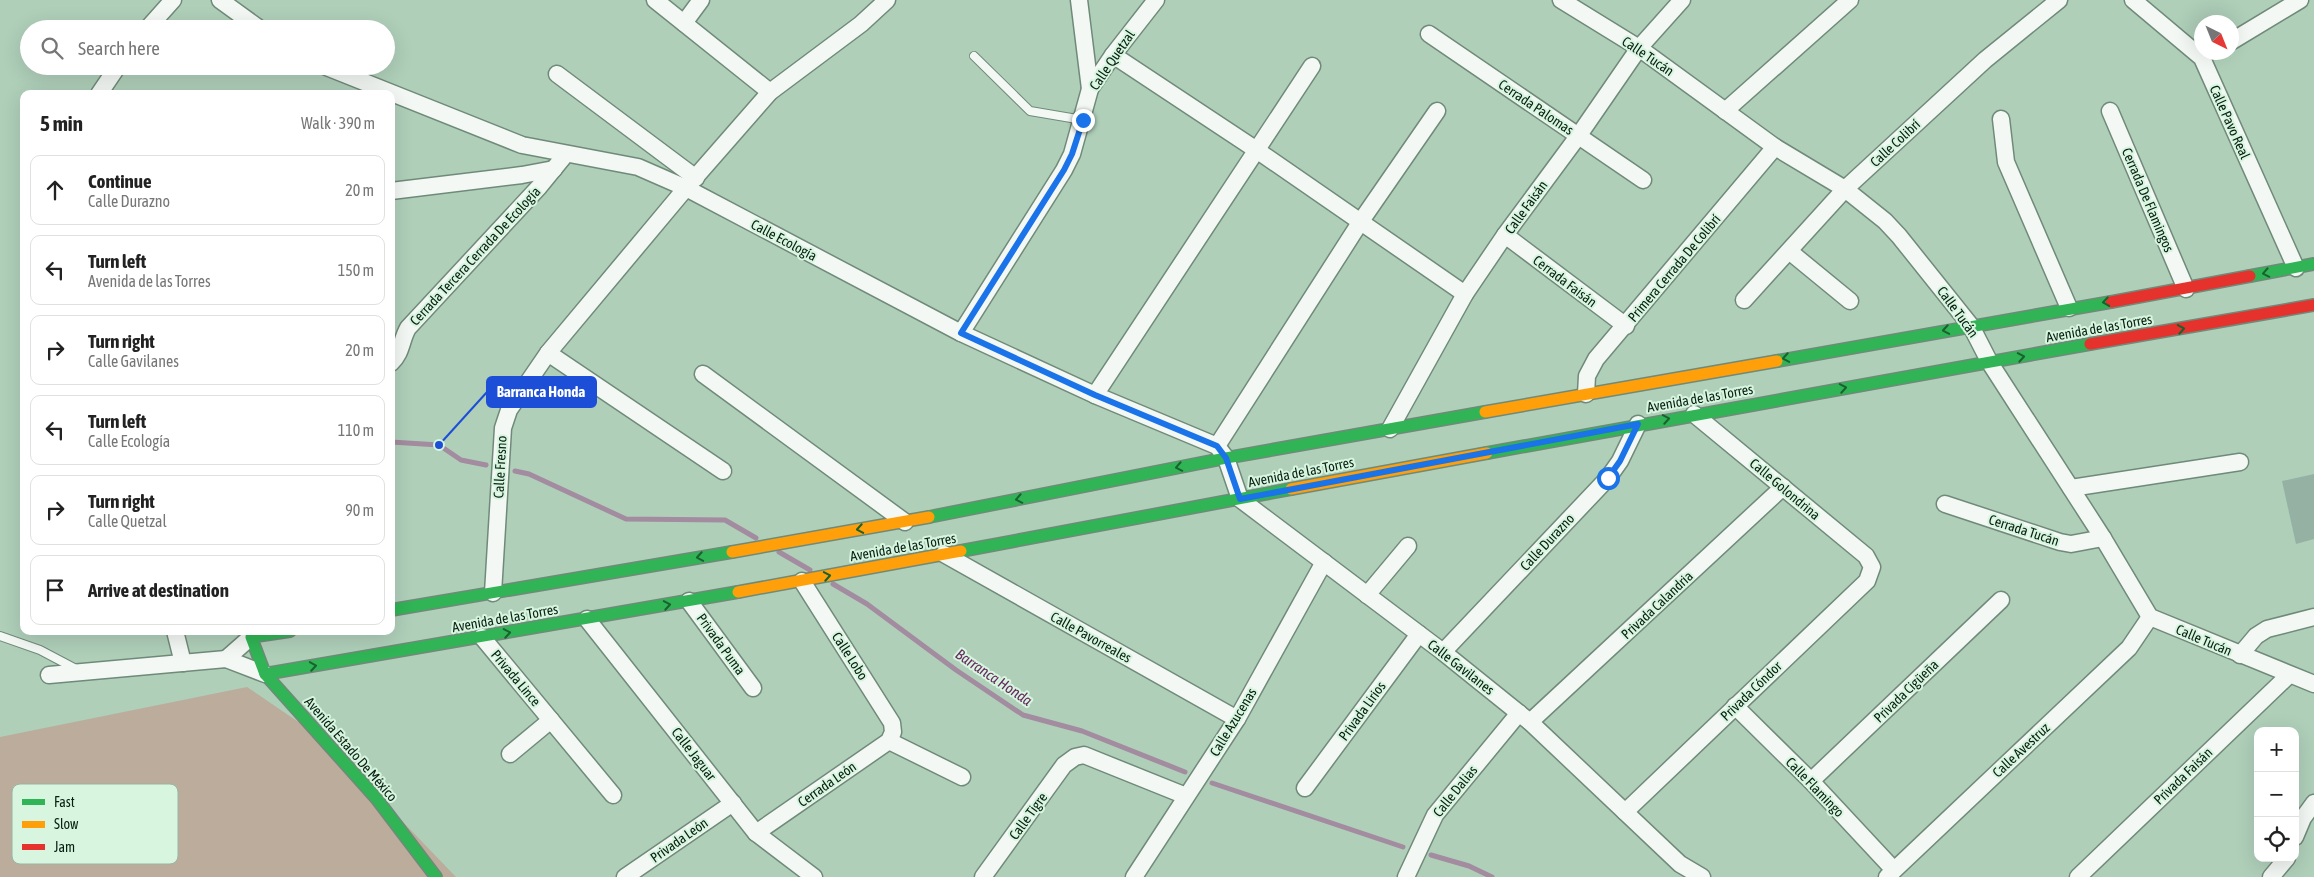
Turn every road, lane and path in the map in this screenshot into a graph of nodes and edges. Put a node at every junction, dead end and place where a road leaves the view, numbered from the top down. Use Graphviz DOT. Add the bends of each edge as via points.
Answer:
graph roads {
  1 [pos="173,0"];
  2 [pos="220,0"];
  3 [pos="655,0"];
  4 [pos="701,0"];
  5 [pos="887,0"];
  6 [pos="1079,0"];
  7 [pos="1156,0"];
  8 [pos="1562,0"];
  9 [pos="1682,0"];
  10 [pos="1850,0"];
  11 [pos="2059,0"];
  12 [pos="2132,0"];
  13 [pos="2300,0"];
  14 [pos="155,20"];
  15 [pos="248,20"];
  16 [pos="684,23"];
  17 [pos="1429,34"];
  18 [pos="2239,37"];
  19 [pos="2194,45"];
  20 [pos="1638,48"];
  21 [pos="1113,55"];
  22 [pos="974,56"];
  23 [pos="2209,60"];
  24 [pos="1312,66"];
  25 [pos="557,74"];
  26 [pos="112,75"];
  27 [pos="347,75"];
  28 [pos="1090,89"];
  29 [pos="102,90"];
  30 [pos="384,90"];
  31 [pos="770,92"];
  32 [pos="395,94"];
  33 [pos="1437,111"];
  34 [pos="1725,111"];
  35 [pos="2110,111"];
  36 [pos="2001,119"];
  37 [pos="1083,120"];
  38 [pos="1579,135"];
  39 [pos="1775,147"];
  40 [pos="1258,151"];
  41 [pos="566,154"];
  42 [pos="554,169"];
  43 [pos="1643,180"];
  44 [pos="691,183"];
  45 [pos="1845,189"];
  46 [pos="395,191"];
  47 [pos="1361,221"];
  48 [pos="1505,235"];
  49 [pos="1789,251"];
  50 [pos="2314,264"];
  51 [pos="2296,268"];
  52 [pos="2186,289"];
  53 [pos="1466,294"];
  54 [pos="1744,300"];
  55 [pos="1850,301"];
  56 [pos="2314,305"];
  57 [pos="2069,308"];
  58 [pos="1626,326"];
  59 [pos="1971,326"];
  60 [pos="961,333"];
  61 [pos="548,353"];
  62 [pos="395,358"];
  63 [pos="1990,362"];
  64 [pos="703,374"];
  65 [pos="1586,394"];
  66 [pos="1095,395"];
  67 [pos="1694,414"];
  68 [pos="1638,424"];
  69 [pos="1390,429"];
  70 [pos="1222,452"];
  71 [pos="2240,462"];
  72 [pos="723,471"];
  73 [pos="1783,487"];
  74 [pos="2071,488"];
  75 [pos="1240,499"];
  76 [pos="1945,504"];
  77 [pos="905,522"];
  78 [pos="2103,538"];
  79 [pos="1408,546"];
  80 [pos="944,554"];
  81 [pos="1324,562"];
  82 [pos="1872,567"];
  83 [pos="802,581"];
  84 [pos="493,593"];
  85 [pos="1367,595"];
  86 [pos="2001,600"];
  87 [pos="689,601"];
  88 [pos="395,609"];
  89 [pos="2150,617"];
  90 [pos="2314,617"];
  91 [pos="587,619"];
  92 [pos="1419,634"];
  93 [pos="176,635"];
  94 [pos="249,635"];
  95 [pos="250,635"];
  96 [pos="0,636"];
  97 [pos="482,637"];
  98 [pos="1443,652"];
  99 [pos="2240,655"];
  100 [pos="226,659"];
  101 [pos="183,663"];
  102 [pos="80,671"];
  103 [pos="265,674"];
  104 [pos="49,675"];
  105 [pos="2288,675"];
  106 [pos="2314,684"];
  107 [pos="753,688"];
  108 [pos="1735,706"];
  109 [pos="1524,717"];
  110 [pos="1237,719"];
  111 [pos="551,720"];
  112 [pos="891,737"];
  113 [pos="510,754"];
  114 [pos="962,777"];
  115 [pos="1810,782"];
  116 [pos="1305,788"];
  117 [pos="613,795"];
  118 [pos="1186,796"];
  119 [pos="733,803"];
  120 [pos="2314,803"];
  121 [pos="1625,812"];
  122 [pos="2299,828"];
  123 [pos="756,833"];
  124 [pos="2284,862"];
  125 [pos="1890,874"];
  126 [pos="810,876"];
  127 [pos="436,877"];
  128 [pos="626,877"];
  129 [pos="983,877"];
  130 [pos="1134,877"];
  131 [pos="1406,877"];
  132 [pos="1702,877"];
  133 [pos="2078,877"];
  134 [pos="2271,877"];
  1 -- 14 [label="street"];
  2 -- 15 [label="street"];
  3 -- 16 [label="street"];
  4 -- 16 [label="street"];
  5 -- 31 [label="street, Calle Fresno"];
  6 -- 28 [label="street"];
  7 -- 21 [label="street, Calle Quetzal"];
  8 -- 20 [label="street, Calle Tucán"];
  9 -- 20 [label="street, Calle Faisán"];
  10 -- 34 [label="street"];
  11 -- 45 [label="street, Calle Colibrí" via="1985,60"];
  12 -- 19 [label="street, Calle Pavo Real"];
  13 -- 18 [label="street"];
  16 -- 31 [label="street"];
  17 -- 38 [label="street, Cerrada Palomas"];
  20 -- 34 [label="street, Calle Tucán"];
  20 -- 38 [label="street, Calle Faisán"];
  21 -- 28 [label="street, Calle Quetzal"];
  21 -- 40 [label="street"];
  22 -- 37 [label="lane" via="1030,112"];
  23 -- 51 [label="street, Calle Pavo Real"];
  24 -- 40 [label="street"];
  25 -- 44 [label="street"];
  26 -- 29 [label="street"];
  27 -- 30 [label="street, Calle Ecología"];
  28 -- 37 [label="street, Calle Quetzal"];
  31 -- 44 [label="street, Calle Fresno"];
  32 -- 41 [label="street, Calle Ecología" via="522,145"];
  33 -- 47 [label="street"];
  34 -- 39 [label="street, Calle Tucán"];
  35 -- 52 [label="street, Cerrada De Flamingos"];
  36 -- 57 [label="street" via="2006,162"];
  37 -- 60 [label="street, Calle Quetzal" via="1064,170"];
  38 -- 43 [label="street, Cerrada Palomas"];
  38 -- 48 [label="street, Calle Faisán"];
  39 -- 45 [label="street, Calle Tucán"];
  39 -- 58 [label="street, Primera Cerrada De Colibrí"];
  40 -- 47 [label="street"];
  40 -- 66 [label="street"];
  41 -- 42 [label="street, Cerrada Tercera Cerrada De Ecología"];
  41 -- 44 [label="street, Calle Ecología" via="638,167"];
  42 -- 46 [label="street"];
  42 -- 62 [label="street, Cerrada Tercera Cerrada De Ecología" via="408,328"];
  44 -- 60 [label="street, Calle Ecología"];
  44 -- 61 [label="street, Calle Fresno"];
  45 -- 49 [label="street, Calle Colibrí"];
  45 -- 59 [label="street, Calle Tucán" via="1899,236"];
  47 -- 53 [label="street"];
  47 -- 70 [label="street"];
  48 -- 53 [label="street, Calle Faisán"];
  48 -- 58 [label="street, Cerrada Faisán"];
  49 -- 54 [label="street, Calle Colibrí"];
  49 -- 55 [label="street"];
  50 -- 51 [label="main road, Avenida de las Torres"];
  51 -- 52 [label="main road, Avenida de las Torres, one-way"];
  52 -- 57 [label="main road, Avenida de las Torres, one-way"];
  53 -- 69 [label="street, Calle Faisán"];
  63 -- 56 [label="main road, Avenida de las Torres, one-way"];
  57 -- 59 [label="main road, Avenida de las Torres"];
  58 -- 65 [label="street, Primera Cerrada De Colibrí" via="1596,359 1587,376"];
  59 -- 63 [label="street, Calle Tucán"];
  59 -- 65 [label="main road, Avenida de las Torres, one-way"];
  60 -- 66 [label="street, Calle Ecología"];
  61 -- 72 [label="street"];
  61 -- 84 [label="street, Calle Fresno" via="509,410 503,428"];
  67 -- 63 [label="main road, Avenida de las Torres, one-way"];
  63 -- 74 [label="street, Calle Tucán"];
  64 -- 77 [label="street"];
  65 -- 69 [label="main road, Avenida de las Torres"];
  66 -- 70 [label="street, Calle Ecología"];
  68 -- 67 [label="main road, Avenida de las Torres, one-way"];
  67 -- 73 [label="street, Calle Golondrina"];
  68 -- 75 [label="main road, Avenida de las Torres"];
  68 -- 98 [label="street, Calle Durazno" via="1608,478"];
  69 -- 70 [label="main road, Avenida de las Torres"];
  70 -- 75 [label="street"];
  70 -- 77 [label="main road, Avenida de las Torres, one-way"];
  71 -- 74 [label="street"];
  73 -- 82 [label="street, Calle Golondrina" via="1866,556"];
  73 -- 109 [label="street, Privada Calandria"];
  74 -- 78 [label="street, Calle Tucán"];
  75 -- 80 [label="main road, Avenida de las Torres"];
  75 -- 81 [label="street, Calle Gavilanes"];
  76 -- 78 [label="street, Cerrada Tucán" via="2060,542 2071,544"];
  77 -- 84 [label="main road, Avenida de las Torres, one-way"];
  78 -- 89 [label="street, Calle Tucán"];
  79 -- 85 [label="street"];
  83 -- 80 [label="main road, Avenida de las Torres, one-way"];
  80 -- 110 [label="street, Calle Pavorreales"];
  81 -- 85 [label="street, Calle Gavilanes"];
  81 -- 110 [label="street, Calle Azucenas"];
  82 -- 108 [label="street, Privada Cóndor" via="1867,581"];
  83 -- 87 [label="main road, Avenida de las Torres"];
  83 -- 112 [label="street, Calle Lobo" via="892,723"];
  84 -- 88 [label="main road, Avenida de las Torres"];
  85 -- 92 [label="street, Calle Gavilanes"];
  86 -- 115 [label="street, Privada Cigüeña"];
  91 -- 87 [label="main road, Avenida de las Torres, one-way"];
  87 -- 107 [label="street, Privada Puma"];
  89 -- 99 [label="street, Calle Tucán"];
  89 -- 125 [label="street, Calle Avestruz" via="2128,648"];
  90 -- 99 [label="street" via="2267,629 2256,636"];
  97 -- 91 [label="main road, Avenida de las Torres, one-way"];
  91 -- 119 [label="street, Calle Jaguar"];
  92 -- 98 [label="street, Calle Gavilanes"];
  92 -- 116 [label="street, Privada Lirios"];
  93 -- 101 [label="street"];
  94 -- 100 [label="street"];
  95 -- 103 [label="main road, Avenida Estado De México"];
  96 -- 102 [label="lane" via="40,650"];
  103 -- 97 [label="main road, Avenida de las Torres, one-way"];
  97 -- 111 [label="street, Privada Lince"];
  98 -- 109 [label="street, Calle Gavilanes"];
  99 -- 105 [label="street, Calle Tucán"];
  100 -- 101 [label="street"];
  100 -- 103 [label="street"];
  101 -- 102 [label="street"];
  102 -- 104 [label="street"];
  103 -- 127 [label="main road, Avenida Estado De México" via="376,798"];
  105 -- 106 [label="street, Calle Tucán"];
  105 -- 133 [label="street, Privada Faisán"];
  108 -- 115 [label="street, Calle Flamingo"];
  108 -- 121 [label="street, Privada Cóndor"];
  109 -- 121 [label="street, Calle Gavilanes"];
  109 -- 131 [label="street, Calle Dalias" via="1435,815"];
  110 -- 118 [label="street, Calle Azucenas"];
  111 -- 113 [label="street, Privada Lince"];
  111 -- 117 [label="street, Privada Lince"];
  112 -- 114 [label="street"];
  112 -- 123 [label="street, Cerrada León"];
  115 -- 125 [label="street, Calle Flamingo"];
  118 -- 129 [label="street, Calle Tigre" via="1084,755 1075,757 1064,765"];
  118 -- 130 [label="street, Calle Azucenas"];
  119 -- 123 [label="street, Calle Jaguar"];
  119 -- 128 [label="street, Privada León"];
  120 -- 122 [label="street"];
  121 -- 132 [label="street, Calle Gavilanes" via="1680,864"];
  123 -- 126 [label="street, Calle Jaguar"];
  124 -- 134 [label="street"];
}
